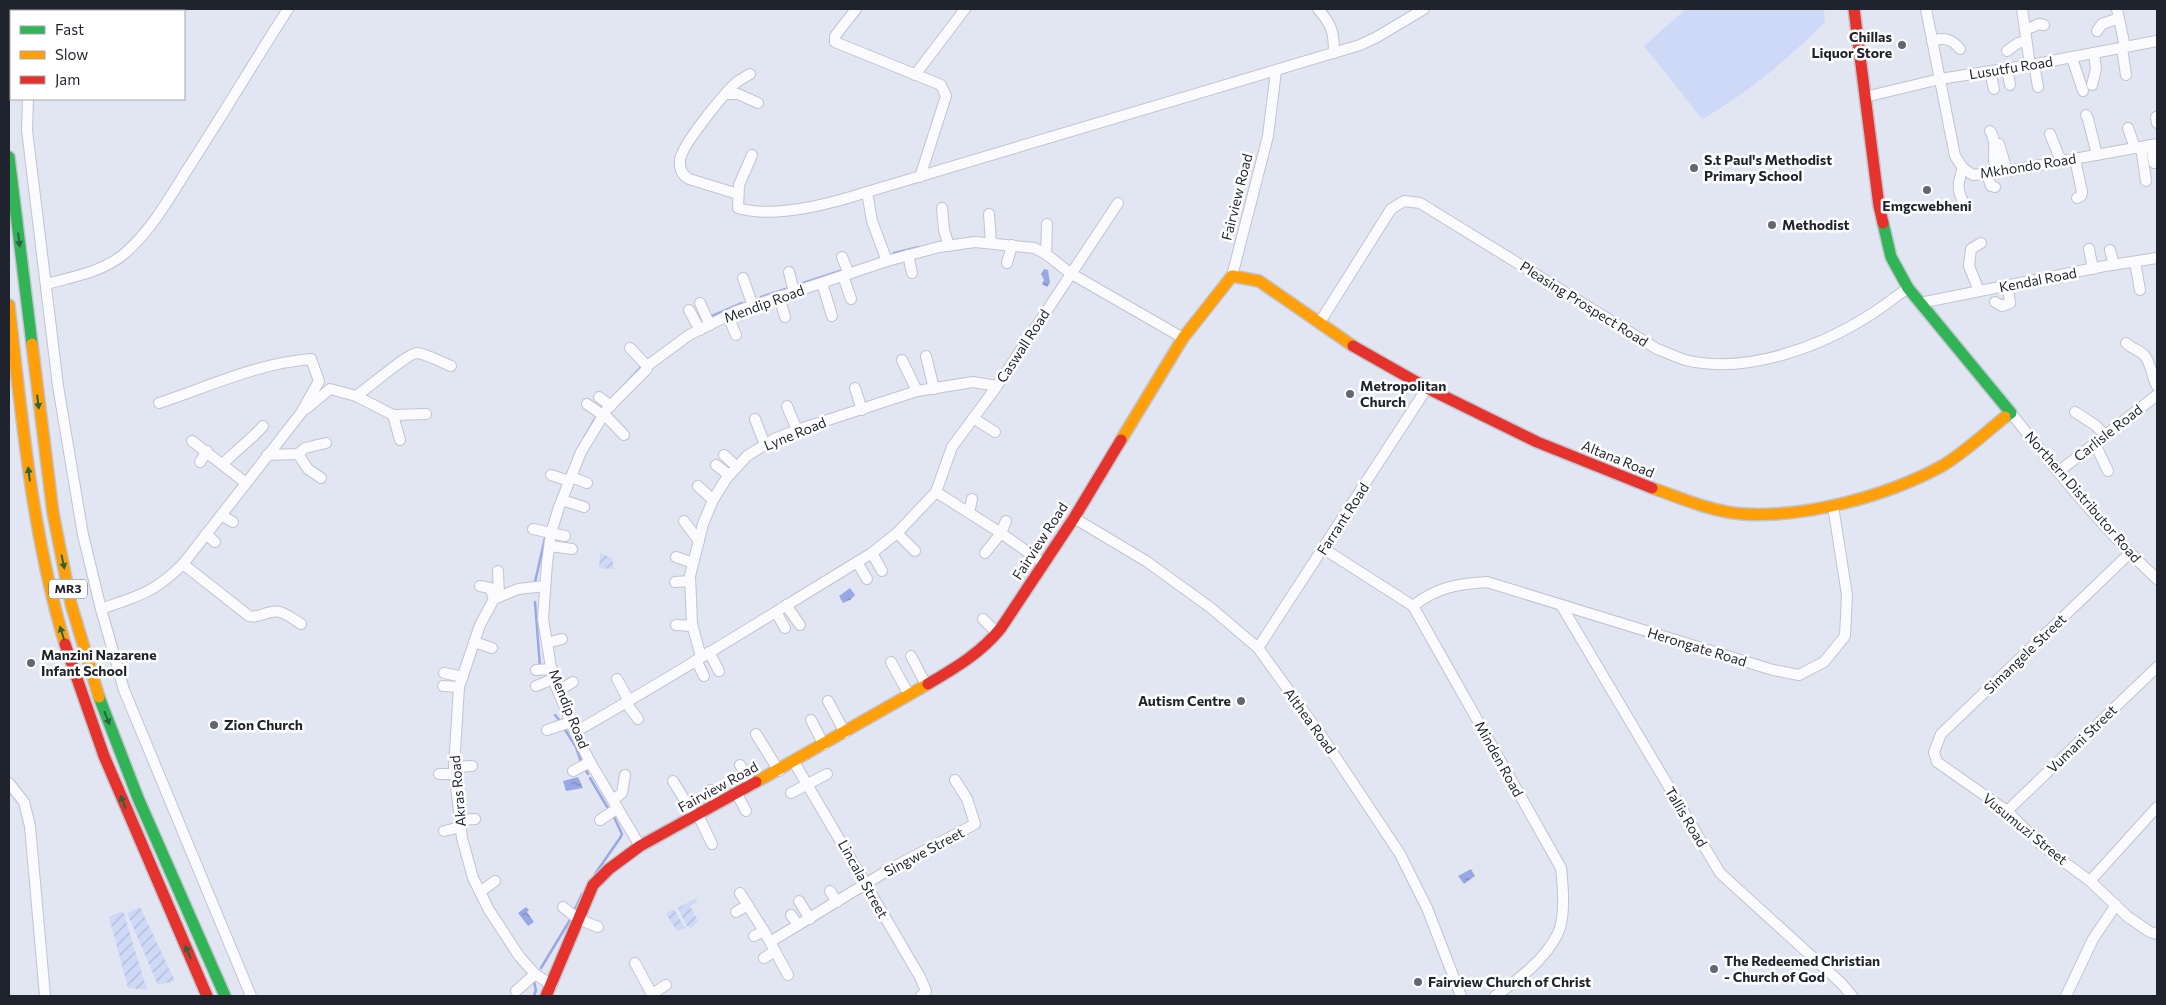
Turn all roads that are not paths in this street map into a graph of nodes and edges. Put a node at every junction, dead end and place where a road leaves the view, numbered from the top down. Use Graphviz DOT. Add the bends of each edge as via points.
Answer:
graph roads {
  1 [pos="288,9"];
  2 [pos="856,9"];
  3 [pos="965,9"];
  4 [pos="1318,9"];
  5 [pos="1424,9"];
  6 [pos="1854,9"];
  7 [pos="1926,9"];
  8 [pos="2022,9"];
  9 [pos="2118,13"];
  10 [pos="2044,25"];
  11 [pos="2025,30"];
  12 [pos="2097,31"];
  13 [pos="1932,41"];
  14 [pos="2026,41"];
  15 [pos="2157,41"];
  16 [pos="2123,48"];
  17 [pos="1960,49"];
  18 [pos="2007,51"];
  19 [pos="1334,53"];
  20 [pos="2094,53"];
  21 [pos="2072,58"];
  22 [pos="2032,65"];
  23 [pos="2007,68"];
  24 [pos="1276,72"];
  25 [pos="1990,72"];
  26 [pos="750,74"];
  27 [pos="915,75"];
  28 [pos="2126,76"];
  29 [pos="1940,79"];
  30 [pos="2010,85"];
  31 [pos="2092,85"];
  32 [pos="2038,87"];
  33 [pos="1994,89"];
  34 [pos="2083,91"];
  35 [pos="727,94"];
  36 [pos="1865,97"];
  37 [pos="28,100"];
  38 [pos="758,103"];
  39 [pos="2086,116"];
  40 [pos="2128,128"];
  41 [pos="1990,131"];
  42 [pos="2050,134"];
  43 [pos="1999,143"];
  44 [pos="2146,146"];
  45 [pos="752,155"];
  46 [pos="2097,155"];
  47 [pos="9,157"];
  48 [pos="2075,159"];
  49 [pos="2061,161"];
  50 [pos="2154,163"];
  51 [pos="1964,168"];
  52 [pos="1997,173"];
  53 [pos="920,178"];
  54 [pos="2146,181"];
  55 [pos="1995,187"];
  56 [pos="867,192"];
  57 [pos="738,194"];
  58 [pos="2077,198"];
  59 [pos="1118,203"];
  60 [pos="1964,203"];
  61 [pos="942,208"];
  62 [pos="989,214"];
  63 [pos="1047,224"];
  64 [pos="991,242"];
  65 [pos="1981,243"];
  66 [pos="1012,245"];
  67 [pos="949,246"];
  68 [pos="2089,249"];
  69 [pos="2110,250"];
  70 [pos="1046,254"];
  71 [pos="908,255"];
  72 [pos="842,257"];
  73 [pos="2157,258"];
  74 [pos="887,262"];
  75 [pos="2135,262"];
  76 [pos="1007,263"];
  77 [pos="2114,265"];
  78 [pos="2093,269"];
  79 [pos="789,272"];
  80 [pos="912,272"];
  81 [pos="1070,273"];
  82 [pos="846,275"];
  83 [pos="1232,276"];
  84 [pos="743,278"];
  85 [pos="822,283"];
  86 [pos="46,284"];
  87 [pos="2005,286"];
  88 [pos="1908,288"];
  89 [pos="2140,290"];
  90 [pos="794,292"];
  91 [pos="1979,292"];
  92 [pos="779,296"];
  93 [pos="851,300"];
  94 [pos="1995,302"];
  95 [pos="700,303"];
  96 [pos="1920,304"];
  97 [pos="9,305"];
  98 [pos="753,306"];
  99 [pos="689,310"];
  100 [pos="728,316"];
  101 [pos="832,316"];
  102 [pos="785,317"];
  103 [pos="1320,322"];
  104 [pos="710,325"];
  105 [pos="700,330"];
  106 [pos="736,335"];
  107 [pos="1184,338"];
  108 [pos="2126,343"];
  109 [pos="630,348"];
  110 [pos="926,356"];
  111 [pos="902,360"];
  112 [pos="451,366"];
  113 [pos="648,366"];
  114 [pos="997,386"];
  115 [pos="2157,386"];
  116 [pos="855,388"];
  117 [pos="1427,388"];
  118 [pos="934,389"];
  119 [pos="917,391"];
  120 [pos="2157,395"];
  121 [pos="356,396"];
  122 [pos="599,398"];
  123 [pos="158,403"];
  124 [pos="587,404"];
  125 [pos="787,406"];
  126 [pos="862,410"];
  127 [pos="606,412"];
  128 [pos="2075,412"];
  129 [pos="301,413"];
  130 [pos="2010,413"];
  131 [pos="426,414"];
  132 [pos="393,415"];
  133 [pos="973,418"];
  134 [pos="755,419"];
  135 [pos="263,426"];
  136 [pos="797,430"];
  137 [pos="996,432"];
  138 [pos="624,435"];
  139 [pos="2105,435"];
  140 [pos="400,440"];
  141 [pos="192,441"];
  142 [pos="326,443"];
  143 [pos="2095,444"];
  144 [pos="765,445"];
  145 [pos="207,451"];
  146 [pos="298,454"];
  147 [pos="267,455"];
  148 [pos="724,455"];
  149 [pos="200,462"];
  150 [pos="224,464"];
  151 [pos="716,464"];
  152 [pos="737,466"];
  153 [pos="2108,471"];
  154 [pos="2058,472"];
  155 [pos="551,475"];
  156 [pos="729,475"];
  157 [pos="321,478"];
  158 [pos="570,479"];
  159 [pos="246,483"];
  160 [pos="587,483"];
  161 [pos="698,486"];
  162 [pos="936,492"];
  163 [pos="972,499"];
  164 [pos="562,500"];
  165 [pos="714,500"];
  166 [pos="1833,506"];
  167 [pos="584,507"];
  168 [pos="969,512"];
  169 [pos="221,515"];
  170 [pos="1074,518"];
  171 [pos="684,521"];
  172 [pos="1006,521"];
  173 [pos="233,522"];
  174 [pos="533,528"];
  175 [pos="552,533"];
  176 [pos="897,533"];
  177 [pos="1001,533"];
  178 [pos="206,534"];
  179 [pos="565,536"];
  180 [pos="699,541"];
  181 [pos="215,542"];
  182 [pos="550,546"];
  183 [pos="572,549"];
  184 [pos="1324,549"];
  185 [pos="915,551"];
  186 [pos="872,553"];
  187 [pos="985,553"];
  188 [pos="2130,553"];
  189 [pos="676,557"];
  190 [pos="857,562"];
  191 [pos="693,563"];
  192 [pos="1043,563"];
  193 [pos="183,564"];
  194 [pos="2153,568"];
  195 [pos="498,571"];
  196 [pos="882,571"];
  197 [pos="867,579"];
  198 [pos="2157,579"];
  199 [pos="690,581"];
  200 [pos="675,582"];
  201 [pos="480,586"];
  202 [pos="545,586"];
  203 [pos="497,598"];
  204 [pos="786,605"];
  205 [pos="1562,605"];
  206 [pos="1413,606"];
  207 [pos="101,609"];
  208 [pos="776,612"];
  209 [pos="983,619"];
  210 [pos="302,624"];
  211 [pos="676,625"];
  212 [pos="800,625"];
  213 [pos="692,626"];
  214 [pos="785,628"];
  215 [pos="997,633"];
  216 [pos="562,638"];
  217 [pos="474,642"];
  218 [pos="547,643"];
  219 [pos="492,648"];
  220 [pos="1258,648"];
  221 [pos="702,656"];
  222 [pos="911,656"];
  223 [pos="891,662"];
  224 [pos="2157,667"];
  225 [pos="536,670"];
  226 [pos="719,671"];
  227 [pos="444,673"];
  228 [pos="552,674"];
  229 [pos="704,676"];
  230 [pos="463,677"];
  231 [pos="617,679"];
  232 [pos="573,682"];
  233 [pos="926,684"];
  234 [pos="443,686"];
  235 [pos="536,686"];
  236 [pos="459,688"];
  237 [pos="558,691"];
  238 [pos="909,694"];
  239 [pos="828,701"];
  240 [pos="627,702"];
  241 [pos="638,719"];
  242 [pos="811,720"];
  243 [pos="571,722"];
  244 [pos="547,730"];
  245 [pos="575,732"];
  246 [pos="845,733"];
  247 [pos="756,734"];
  248 [pos="824,745"];
  249 [pos="590,762"];
  250 [pos="794,762"];
  251 [pos="1937,762"];
  252 [pos="740,765"];
  253 [pos="472,766"];
  254 [pos="454,771"];
  255 [pos="779,771"];
  256 [pos="573,772"];
  257 [pos="439,774"];
  258 [pos="827,774"];
  259 [pos="625,775"];
  260 [pos="955,780"];
  261 [pos="673,781"];
  262 [pos="9,783"];
  263 [pos="808,784"];
  264 [pos="752,786"];
  265 [pos="710,790"];
  266 [pos="791,793"];
  267 [pos="737,794"];
  268 [pos="615,804"];
  269 [pos="717,804"];
  270 [pos="2157,807"];
  271 [pos="2007,811"];
  272 [pos="746,812"];
  273 [pos="696,816"];
  274 [pos="475,818"];
  275 [pos="600,820"];
  276 [pos="460,824"];
  277 [pos="444,831"];
  278 [pos="712,844"];
  279 [pos="640,846"];
  280 [pos="2090,880"];
  281 [pos="496,881"];
  282 [pos="864,884"];
  283 [pos="830,891"];
  284 [pos="480,892"];
  285 [pos="740,893"];
  286 [pos="799,901"];
  287 [pos="837,902"];
  288 [pos="748,905"];
  289 [pos="2116,905"];
  290 [pos="563,907"];
  291 [pos="736,912"];
  292 [pos="792,915"];
  293 [pos="578,919"];
  294 [pos="810,919"];
  295 [pos="798,925"];
  296 [pos="598,927"];
  297 [pos="764,931"];
  298 [pos="2157,934"];
  299 [pos="754,936"];
  300 [pos="773,947"];
  301 [pos="764,958"];
  302 [pos="640,966"];
  303 [pos="535,974"];
  304 [pos="788,975"];
  305 [pos="552,984"];
  306 [pos="666,985"];
  307 [pos="516,991"];
  308 [pos="653,995"];
  309 [pos="45,996"];
  310 [pos="207,996"];
  311 [pos="225,996"];
  312 [pos="251,996"];
  313 [pos="546,996"];
  314 [pos="921,996"];
  315 [pos="1461,996"];
  316 [pos="1495,996"];
  317 [pos="1852,996"];
  318 [pos="2066,996"];
  1 -- 86 [label="street" via="145,232 109,264"];
  2 -- 27 [label="street" via="835,36 835,42"];
  3 -- 27 [label="street"];
  4 -- 19 [label="street" via="1333,32"];
  5 -- 19 [label="street" via="1378,37"];
  6 -- 36 [label="main road"];
  7 -- 13 [label="street, Mkhondo Road"];
  8 -- 11 [label="street"];
  9 -- 12 [label="street"];
  9 -- 16 [label="street"];
  10 -- 11 [label="street"];
  11 -- 14 [label="street"];
  13 -- 17 [label="street" via="1940,38 1951,40"];
  13 -- 29 [label="street, Mkhondo Road"];
  14 -- 18 [label="street"];
  14 -- 22 [label="street"];
  15 -- 16 [label="street, Lusutfu Road"];
  16 -- 20 [label="street, Lusutfu Road"];
  16 -- 28 [label="street"];
  19 -- 24 [label="street"];
  20 -- 21 [label="street, Lusutfu Road"];
  20 -- 31 [label="street" via="2096,69"];
  21 -- 22 [label="street, Lusutfu Road"];
  21 -- 34 [label="street"];
  22 -- 23 [label="street, Lusutfu Road"];
  22 -- 32 [label="street"];
  23 -- 25 [label="street, Lusutfu Road"];
  23 -- 30 [label="street"];
  24 -- 53 [label="street"];
  24 -- 83 [label="street, Fairview Road" via="1268,136"];
  25 -- 29 [label="street, Lusutfu Road"];
  25 -- 33 [label="street"];
  26 -- 35 [label="street" via="735,83"];
  27 -- 53 [label="street" via="942,85 946,96"];
  29 -- 36 [label="street, Lusutfu Road"];
  29 -- 51 [label="street, Mkhondo Road" via="1955,156"];
  35 -- 38 [label="street" via="738,94"];
  35 -- 57 [label="street" via="687,144 680,158 681,170 690,179"];
  36 -- 88 [label="main road" via="1884,234 1891,256"];
  37 -- 86 [label="street" via="27,130"];
  39 -- 46 [label="street"];
  40 -- 44 [label="street"];
  41 -- 52 [label="street"];
  42 -- 49 [label="street"];
  43 -- 52 [label="street"];
  44 -- 46 [label="street, Mkhondo Road"];
  44 -- 50 [label="street"];
  44 -- 54 [label="street"];
  45 -- 57 [label="street"];
  46 -- 48 [label="street, Mkhondo Road"];
  47 -- 311 [label="main road, MR3, one-way" via="53,513 72,604 100,702 138,798"];
  48 -- 49 [label="street, Mkhondo Road"];
  48 -- 58 [label="street" via="2082,192"];
  49 -- 52 [label="street, Mkhondo Road"];
  51 -- 52 [label="street, Mkhondo Road" via="1973,175"];
  51 -- 60 [label="street" via="1958,184"];
  52 -- 55 [label="street" via="1991,186"];
  53 -- 56 [label="street"];
  56 -- 57 [label="street" via="774,213 754,213 738,208"];
  56 -- 74 [label="street" via="872,221"];
  59 -- 81 [label="street, Caswall Road"];
  61 -- 67 [label="street"];
  62 -- 64 [label="street"];
  63 -- 70 [label="street"];
  64 -- 66 [label="street, Mendip Road"];
  64 -- 67 [label="street, Mendip Road"];
  65 -- 91 [label="street" via="1971,249 1969,266"];
  66 -- 70 [label="street, Mendip Road" via="1034,248"];
  66 -- 76 [label="street"];
  67 -- 71 [label="street, Mendip Road"];
  68 -- 78 [label="street"];
  69 -- 77 [label="street"];
  70 -- 81 [label="street, Mendip Road"];
  71 -- 74 [label="street, Mendip Road"];
  71 -- 80 [label="street"];
  72 -- 82 [label="street"];
  73 -- 75 [label="street, Kendal Road"];
  74 -- 82 [label="street, Mendip Road"];
  75 -- 77 [label="street, Kendal Road"];
  75 -- 89 [label="street"];
  77 -- 78 [label="street, Kendal Road"];
  78 -- 87 [label="street, Kendal Road"];
  79 -- 90 [label="street"];
  81 -- 107 [label="street, Mendip Road"];
  81 -- 114 [label="street, Caswall Road"];
  82 -- 85 [label="street, Mendip Road"];
  82 -- 93 [label="street"];
  83 -- 103 [label="main road, Altana Road" via="1259,281"];
  83 -- 107 [label="main road, Fairview Road"];
  84 -- 98 [label="street"];
  85 -- 90 [label="street, Mendip Road"];
  85 -- 101 [label="street"];
  86 -- 207 [label="street" via="58,386 83,535"];
  87 -- 91 [label="street, Kendal Road"];
  87 -- 94 [label="street" via="2010,303 2002,306"];
  88 -- 96 [label="main road"];
  88 -- 103 [label="street, Pleasing Prospect Road" via="1870,316 1785,355 1751,362 1685,360 1657,349 1420,204 1404,201 1391,209"];
  90 -- 92 [label="street, Mendip Road"];
  91 -- 96 [label="street, Kendal Road"];
  92 -- 98 [label="street, Mendip Road"];
  92 -- 102 [label="street"];
  95 -- 104 [label="street"];
  96 -- 130 [label="main road"];
  310 -- 97 [label="main road, MR3, one-way" via="84,708 54,606 35,520"];
  98 -- 100 [label="street, Mendip Road"];
  99 -- 105 [label="street"];
  100 -- 104 [label="street, Mendip Road"];
  100 -- 106 [label="street"];
  103 -- 117 [label="main road, Altana Road"];
  104 -- 105 [label="street, Mendip Road"];
  105 -- 113 [label="street, Mendip Road"];
  107 -- 170 [label="main road, Fairview Road"];
  108 -- 115 [label="street" via="2146,357"];
  109 -- 113 [label="street"];
  110 -- 118 [label="street"];
  111 -- 119 [label="street"];
  112 -- 121 [label="street" via="417,353 408,356"];
  113 -- 127 [label="street, Mendip Road"];
  114 -- 118 [label="street, Lyne Road" via="974,382"];
  114 -- 133 [label="street, Caswall Road"];
  116 -- 126 [label="street"];
  117 -- 166 [label="main road, Altana Road" via="1572,456 1707,507 1742,514 1772,514"];
  117 -- 184 [label="street, Farrant Road"];
  118 -- 119 [label="street, Lyne Road"];
  119 -- 126 [label="street, Lyne Road"];
  120 -- 139 [label="street, Carlisle Road"];
  121 -- 129 [label="street" via="330,389"];
  121 -- 132 [label="street"];
  122 -- 127 [label="street"];
  123 -- 129 [label="street" via="292,360 310,358 319,382"];
  124 -- 127 [label="street"];
  125 -- 136 [label="street"];
  126 -- 136 [label="street, Lyne Road"];
  127 -- 138 [label="street"];
  127 -- 158 [label="street, Mendip Road" via="581,452"];
  128 -- 139 [label="street"];
  129 -- 147 [label="street"];
  130 -- 154 [label="street, Northern Distributor Road"];
  130 -- 166 [label="main road, Altana Road" via="1943,465 1898,487"];
  131 -- 132 [label="street"];
  132 -- 140 [label="street"];
  133 -- 137 [label="street"];
  133 -- 162 [label="street, Caswall Road" via="952,447"];
  134 -- 144 [label="street"];
  135 -- 150 [label="street"];
  136 -- 144 [label="street, Lyne Road"];
  139 -- 143 [label="street, Carlisle Road"];
  141 -- 145 [label="street"];
  142 -- 146 [label="street" via="305,448"];
  143 -- 153 [label="street"];
  143 -- 154 [label="street, Carlisle Road"];
  144 -- 152 [label="street, Lyne Road"];
  145 -- 149 [label="street"];
  145 -- 150 [label="street"];
  146 -- 147 [label="street"];
  146 -- 157 [label="street" via="308,469"];
  147 -- 159 [label="street"];
  148 -- 152 [label="street"];
  150 -- 159 [label="street"];
  151 -- 156 [label="street"];
  152 -- 156 [label="street, Lyne Road"];
  154 -- 188 [label="street, Northern Distributor Road"];
  155 -- 158 [label="street"];
  156 -- 165 [label="street, Lyne Road"];
  158 -- 160 [label="street"];
  158 -- 164 [label="street, Mendip Road"];
  159 -- 169 [label="street"];
  161 -- 165 [label="street"];
  162 -- 168 [label="street"];
  162 -- 176 [label="street"];
  163 -- 168 [label="street"];
  164 -- 167 [label="street"];
  164 -- 175 [label="street, Mendip Road"];
  165 -- 180 [label="street, Lyne Road"];
  166 -- 205 [label="street, Herongate Road" via="1847,595 1845,636 1824,662 1799,675 1773,670"];
  168 -- 177 [label="street"];
  169 -- 173 [label="street"];
  169 -- 178 [label="street"];
  170 -- 192 [label="main road, Fairview Road"];
  170 -- 220 [label="street, Althea Road" via="1146,561 1211,608"];
  171 -- 180 [label="street"];
  172 -- 177 [label="street"];
  174 -- 175 [label="street"];
  175 -- 179 [label="street"];
  175 -- 182 [label="street, Mendip Road"];
  176 -- 185 [label="street"];
  176 -- 186 [label="street"];
  177 -- 187 [label="street"];
  177 -- 192 [label="street"];
  178 -- 181 [label="street"];
  178 -- 193 [label="street"];
  180 -- 191 [label="street, Lyne Road"];
  182 -- 183 [label="street"];
  182 -- 202 [label="street, Mendip Road"];
  184 -- 206 [label="street, Minden Road"];
  184 -- 220 [label="street, Farrant Road"];
  186 -- 190 [label="street"];
  186 -- 196 [label="street"];
  188 -- 194 [label="street, Northern Distributor Road"];
  188 -- 251 [label="street, Simangele Street" via="1942,734 1934,752"];
  189 -- 191 [label="street"];
  190 -- 197 [label="street"];
  190 -- 204 [label="street"];
  191 -- 199 [label="street, Lyne Road"];
  192 -- 215 [label="main road, Fairview Road"];
  193 -- 207 [label="street" via="147,594"];
  193 -- 210 [label="street" via="249,616 254,618 280,612"];
  194 -- 198 [label="street, Northern Distributor Road"];
  195 -- 203 [label="street"];
  199 -- 200 [label="street"];
  199 -- 213 [label="street, Lyne Road"];
  201 -- 203 [label="street" via="490,588"];
  202 -- 203 [label="street" via="518,589"];
  202 -- 218 [label="street, Mendip Road" via="543,619"];
  203 -- 217 [label="street, Akras Road" via="480,624"];
  204 -- 208 [label="street"];
  204 -- 212 [label="street"];
  205 -- 206 [label="street, Herongate Road" via="1487,582 1455,584 1424,597"];
  205 -- 317 [label="street, Tallis Road" via="1720,873"];
  206 -- 316 [label="street, Minden Road" via="1561,868 1564,895 1559,932 1544,955"];
  207 -- 312 [label="street" via="124,690"];
  208 -- 214 [label="street"];
  208 -- 221 [label="street"];
  209 -- 215 [label="street"];
  211 -- 213 [label="street"];
  213 -- 221 [label="street, Lyne Road"];
  215 -- 233 [label="main road, Fairview Road" via="962,664"];
  216 -- 218 [label="street"];
  217 -- 219 [label="street"];
  217 -- 230 [label="street, Akras Road"];
  218 -- 228 [label="street, Mendip Road"];
  220 -- 315 [label="street, Althea Road" via="1400,854 1427,908"];
  221 -- 226 [label="street"];
  221 -- 229 [label="street"];
  221 -- 240 [label="street"];
  222 -- 233 [label="street"];
  223 -- 238 [label="street"];
  224 -- 271 [label="street, Vumani Street"];
  225 -- 228 [label="street"];
  227 -- 230 [label="street"];
  228 -- 235 [label="street"];
  228 -- 237 [label="street, Mendip Road"];
  230 -- 236 [label="street, Akras Road"];
  231 -- 240 [label="street"];
  232 -- 237 [label="street"];
  233 -- 238 [label="main road, Fairview Road"];
  234 -- 236 [label="street"];
  236 -- 254 [label="street, Akras Road"];
  237 -- 243 [label="street, Mendip Road"];
  238 -- 246 [label="main road, Fairview Road"];
  239 -- 246 [label="street"];
  240 -- 241 [label="street"];
  240 -- 245 [label="street"];
  242 -- 248 [label="street"];
  243 -- 244 [label="street"];
  243 -- 245 [label="street, Mendip Road"];
  245 -- 249 [label="street, Mendip Road"];
  246 -- 248 [label="main road, Fairview Road"];
  247 -- 255 [label="street"];
  248 -- 250 [label="main road, Fairview Road"];
  249 -- 256 [label="street"];
  249 -- 268 [label="street, Mendip Road"];
  250 -- 255 [label="main road, Fairview Road"];
  250 -- 263 [label="street, Lincala Street"];
  251 -- 271 [label="street, Vusumuzi Street"];
  252 -- 264 [label="street"];
  253 -- 254 [label="street"];
  254 -- 257 [label="street"];
  254 -- 276 [label="street, Akras Road"];
  255 -- 264 [label="main road, Fairview Road"];
  258 -- 263 [label="street"];
  259 -- 268 [label="street" via="622,793"];
  260 -- 282 [label="street, Singwe Street" via="975,824"];
  261 -- 273 [label="street"];
  262 -- 309 [label="street" via="24,802 30,826"];
  263 -- 266 [label="street"];
  263 -- 282 [label="street, Lincala Street"];
  264 -- 267 [label="main road, Fairview Road"];
  265 -- 269 [label="street"];
  267 -- 269 [label="main road, Fairview Road"];
  267 -- 272 [label="street"];
  268 -- 275 [label="street"];
  268 -- 279 [label="street, Mendip Road"];
  269 -- 273 [label="main road, Fairview Road"];
  270 -- 280 [label="street"];
  271 -- 280 [label="street, Vusumuzi Street" via="2040,844"];
  273 -- 278 [label="street"];
  273 -- 279 [label="main road, Fairview Road"];
  274 -- 276 [label="street"];
  276 -- 277 [label="street"];
  276 -- 284 [label="street, Akras Road" via="473,878"];
  279 -- 293 [label="main road, Fairview Road" via="593,885"];
  280 -- 289 [label="street, Vusumuzi Street"];
  281 -- 284 [label="street"];
  282 -- 287 [label="street, Singwe Street"];
  282 -- 314 [label="street, Lincala Street" via="920,977 926,991"];
  283 -- 287 [label="street"];
  284 -- 303 [label="street, Akras Road" via="519,956"];
  285 -- 288 [label="street"];
  286 -- 294 [label="street"];
  287 -- 294 [label="street, Singwe Street"];
  288 -- 291 [label="street"];
  288 -- 297 [label="street"];
  289 -- 298 [label="street, Vusumuzi Street" via="2128,917"];
  289 -- 318 [label="street" via="2093,939"];
  290 -- 293 [label="street"];
  292 -- 295 [label="street"];
  293 -- 296 [label="street"];
  293 -- 305 [label="main road, Fairview Road"];
  294 -- 295 [label="street, Singwe Street"];
  295 -- 300 [label="street, Singwe Street"];
  297 -- 299 [label="street"];
  297 -- 300 [label="street"];
  300 -- 301 [label="street, Singwe Street"];
  300 -- 304 [label="street"];
  302 -- 308 [label="street"];
  303 -- 305 [label="street, Akras Road"];
  303 -- 307 [label="street"];
  305 -- 313 [label="main road, Fairview Road"];
  306 -- 308 [label="street"];
}
